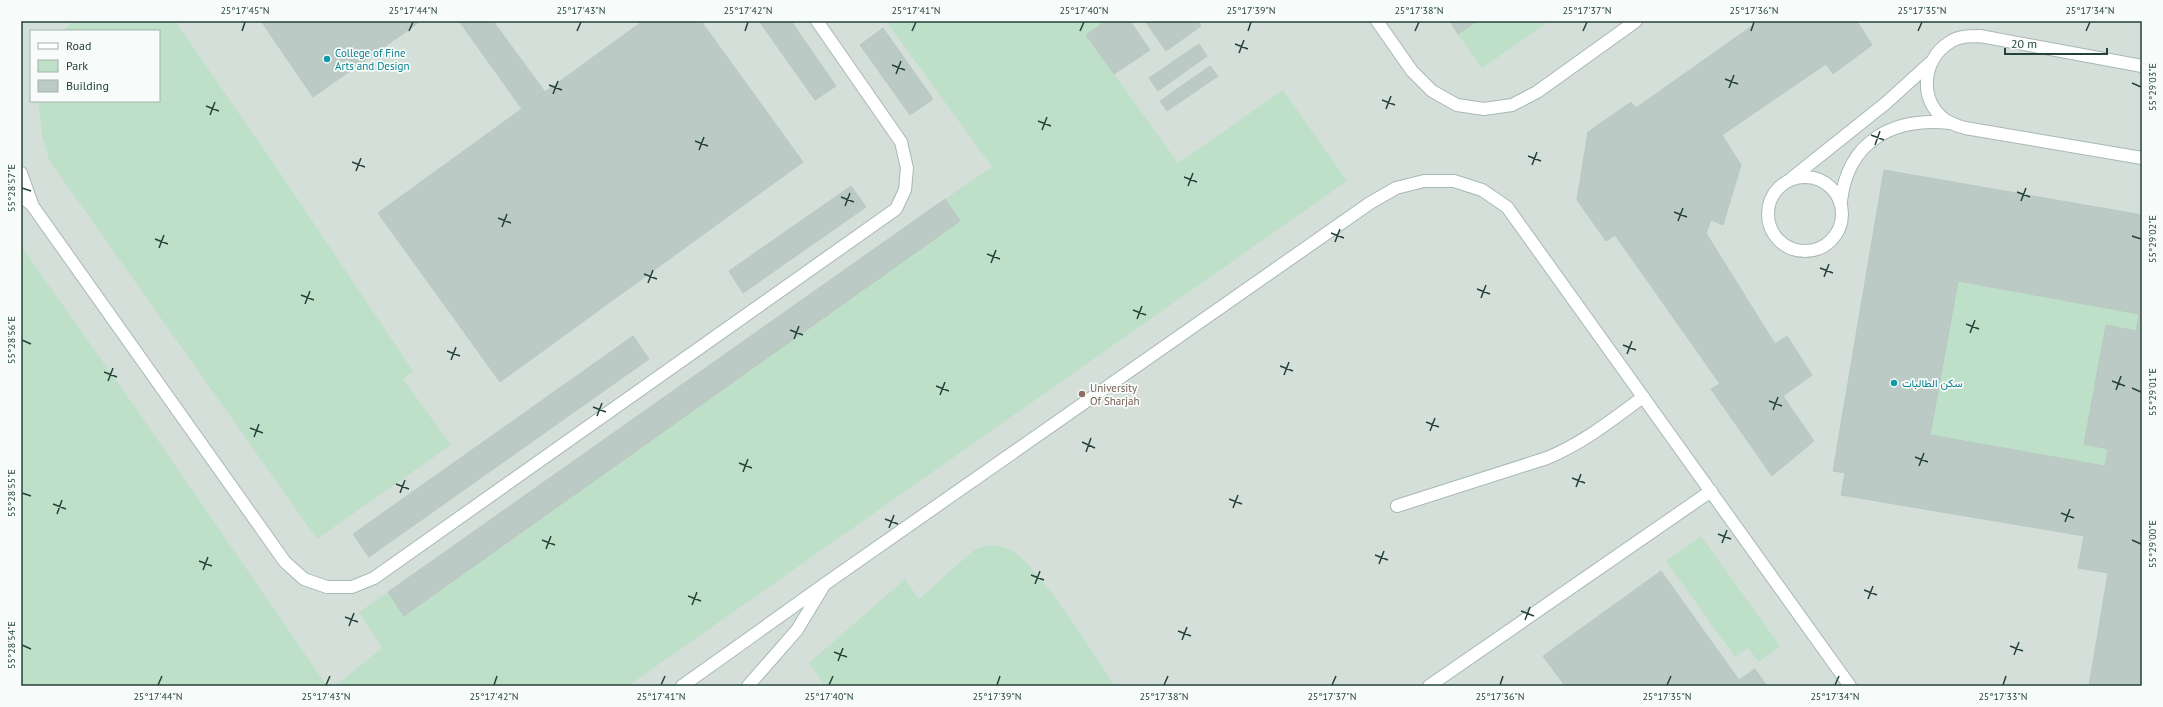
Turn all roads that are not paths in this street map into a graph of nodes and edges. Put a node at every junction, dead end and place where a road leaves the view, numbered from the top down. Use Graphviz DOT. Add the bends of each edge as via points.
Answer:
graph roads {
  1 [pos="817,21"];
  2 [pos="1377,21"];
  3 [pos="1636,21"];
  4 [pos="1930,62"];
  5 [pos="2142,66"];
  6 [pos="1950,123"];
  7 [pos="2142,158"];
  8 [pos="21,173"];
  9 [pos="1791,179"];
  10 [pos="21,196"];
  11 [pos="1841,201"];
  12 [pos="32,206"];
  13 [pos="1643,396"];
  14 [pos="1711,491"];
  15 [pos="1397,506"];
  16 [pos="825,584"];
  17 [pos="682,686"];
  18 [pos="748,686"];
  19 [pos="1429,686"];
  20 [pos="1850,686"];
  1 -- 12 [label="street" via="901,142 907,168 905,190 896,209 374,578 352,587 327,587 315,583 304,578 285,562"];
  2 -- 3 [label="street" via="1412,71 1432,91 1456,105 1484,109 1512,105 1537,92"];
  4 -- 5 [label="street" via="1939,50 1951,41 1964,36 1980,36"];
  4 -- 6 [label="street" via="1926,79 1928,96 1937,112"];
  4 -- 9 [label="street" via="1886,103"];
  6 -- 7 [label="street" via="1965,128"];
  6 -- 11 [label="street" via="1928,121 1906,124 1886,132 1868,145 1851,165 1843,185"];
  8 -- 12 [label="street"];
  9 -- 11 [label="street" via="1803,176 1826,182 1835,190"];
  9 -- 11 [label="street" via="1780,186 1772,197 1768,223 1774,236 1796,251 1810,252 1823,248 1833,240 1843,214"];
  10 -- 12 [label="street"];
  13 -- 14 [label="street"];
  13 -- 15 [label="street" via="1588,438 1570,448 1547,458"];
  13 -- 16 [label="street" via="1507,207 1482,190 1454,181 1424,181 1396,188 1370,203"];
  14 -- 19 [label="street"];
  14 -- 20 [label="street"];
  16 -- 17 [label="street"];
  16 -- 18 [label="street" via="797,630"];
}
